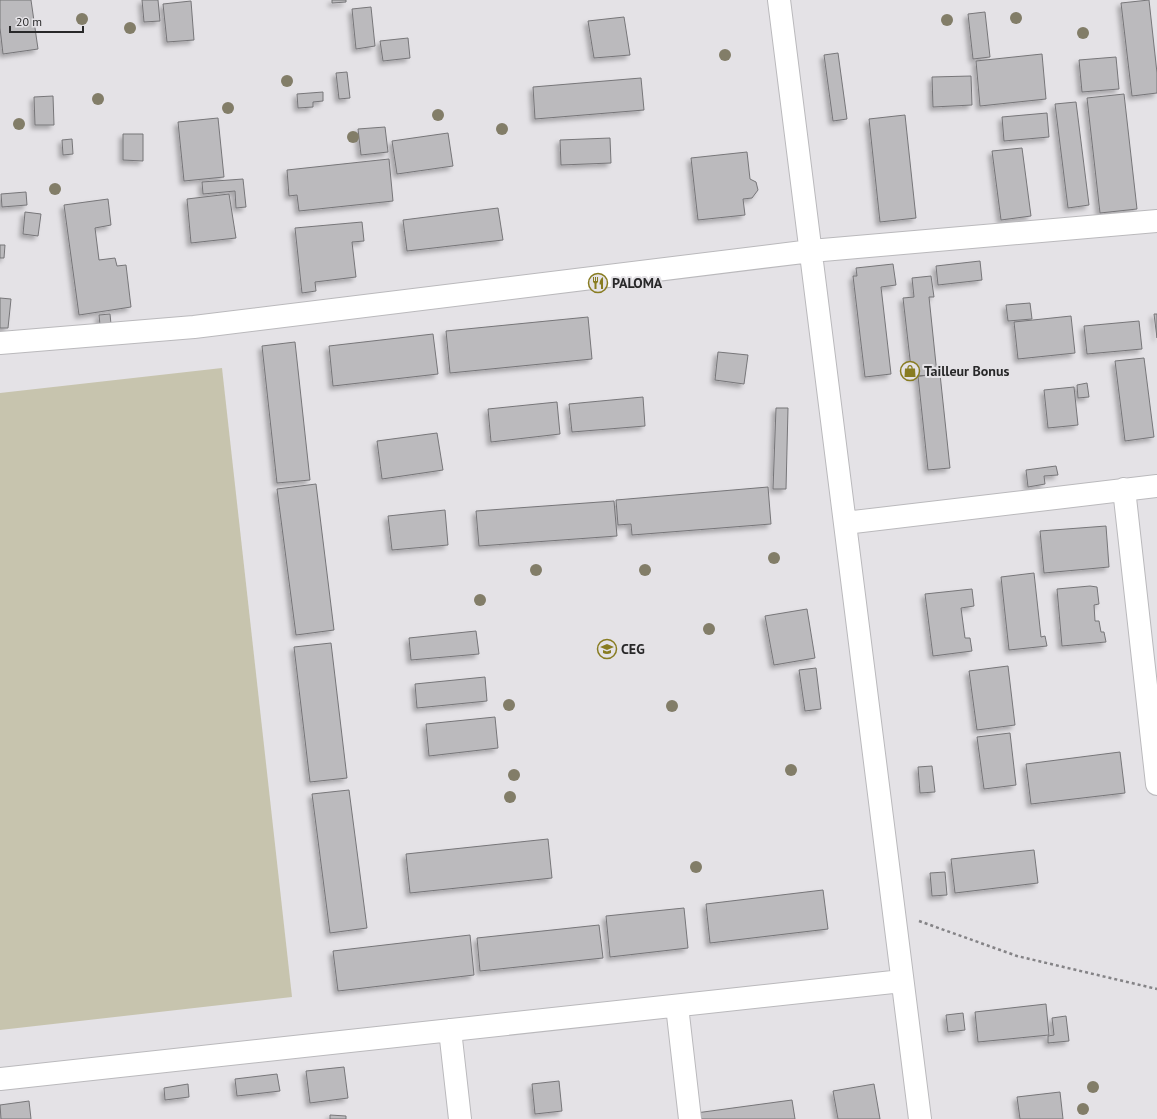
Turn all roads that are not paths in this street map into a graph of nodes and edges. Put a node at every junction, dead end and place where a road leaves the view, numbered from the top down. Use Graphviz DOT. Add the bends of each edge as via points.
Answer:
graph roads {
  1 [pos="779,0"];
  2 [pos="1157,221"];
  3 [pos="811,251"];
  4 [pos="0,342"];
  5 [pos="1157,486"];
  6 [pos="1124,489"];
  7 [pos="845,523"];
  8 [pos="1157,784"];
  9 [pos="902,982"];
  10 [pos="677,1006"];
  11 [pos="450,1030"];
  12 [pos="0,1080"];
  13 [pos="460,1119"];
  14 [pos="690,1119"];
  15 [pos="920,1119"];
  1 -- 3 [label="street"];
  2 -- 3 [label="street"];
  3 -- 4 [label="street" via="194,327"];
  3 -- 7 [label="street"];
  5 -- 6 [label="street"];
  6 -- 7 [label="street"];
  6 -- 8 [label="street"];
  7 -- 9 [label="street"];
  9 -- 10 [label="street"];
  9 -- 15 [label="street"];
  10 -- 11 [label="street"];
  10 -- 14 [label="street"];
  11 -- 12 [label="street"];
  11 -- 13 [label="street"];
}
